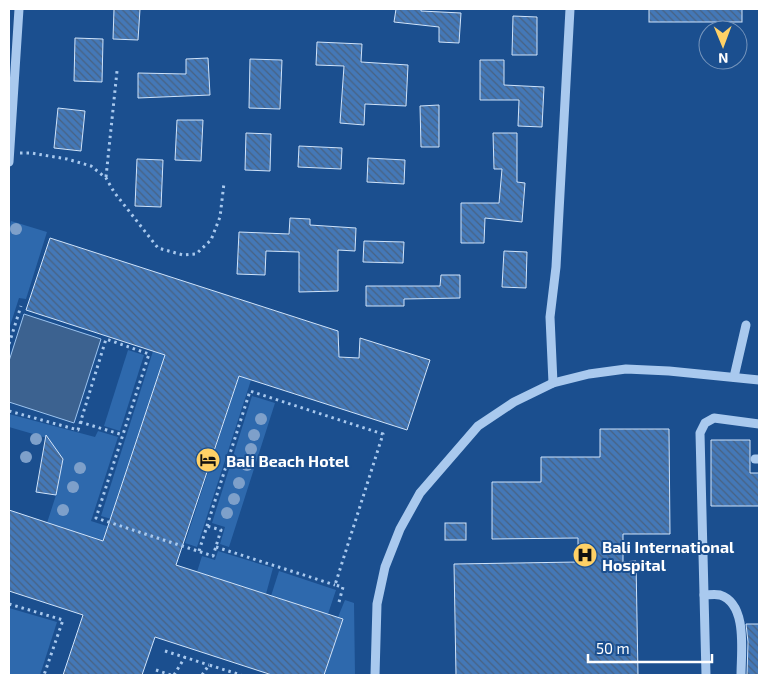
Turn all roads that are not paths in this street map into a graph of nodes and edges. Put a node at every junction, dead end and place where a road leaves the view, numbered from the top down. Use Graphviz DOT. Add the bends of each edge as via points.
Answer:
graph roads {
  1 [pos="18,9"];
  2 [pos="570,9"];
  3 [pos="10,158"];
  4 [pos="746,325"];
  5 [pos="734,378"];
  6 [pos="759,380"];
  7 [pos="553,383"];
  8 [pos="759,424"];
  9 [pos="704,595"];
  10 [pos="375,675"];
  11 [pos="706,675"];
  12 [pos="741,675"];
  1 -- 3 [label="street"];
  2 -- 7 [label="street" via="556,267 550,316"];
  4 -- 5 [label="street"];
  5 -- 6 [label="street"];
  5 -- 7 [label="street" via="626,369"];
  7 -- 10 [label="street" via="514,402 478,426 420,493 400,530 386,567 377,604"];
  8 -- 9 [label="street" via="714,418 705,422 700,433"];
  9 -- 11 [label="street"];
  9 -- 12 [label="street" via="720,595 734,604 740,620"];
}
